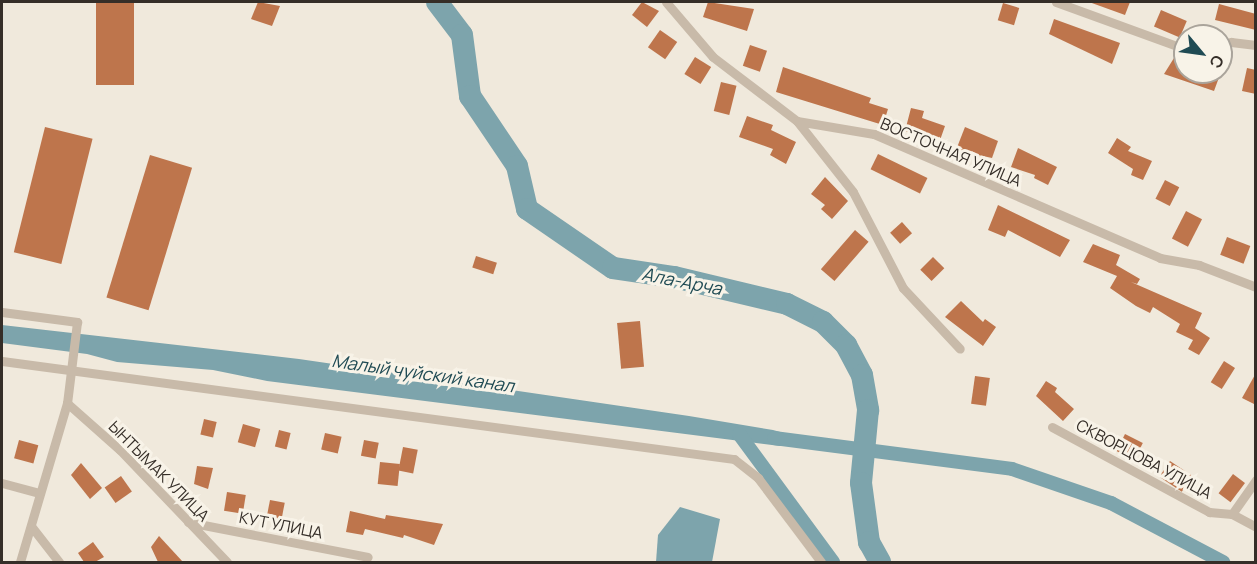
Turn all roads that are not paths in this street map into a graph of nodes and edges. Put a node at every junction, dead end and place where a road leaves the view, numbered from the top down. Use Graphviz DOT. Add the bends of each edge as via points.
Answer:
graph roads {
  1 [pos="666,2"];
  2 [pos="1056,2"];
  3 [pos="1233,42"];
  4 [pos="1173,45"];
  5 [pos="1256,45"];
  6 [pos="797,121"];
  7 [pos="1256,287"];
  8 [pos="2,312"];
  9 [pos="960,349"];
  10 [pos="2,361"];
  11 [pos="74,371"];
  12 [pos="67,403"];
  13 [pos="1052,427"];
  14 [pos="1256,480"];
  15 [pos="2,483"];
  16 [pos="40,493"];
  17 [pos="1232,514"];
  18 [pos="188,522"];
  19 [pos="31,526"];
  20 [pos="1256,527"];
  21 [pos="368,557"];
  22 [pos="20,562"];
  23 [pos="59,562"];
  24 [pos="227,562"];
  25 [pos="821,562"];
  1 -- 6 [label="street, ВОСТОЧНАЯ УЛИЦА" via="713,57"];
  2 -- 4 [label="street"];
  3 -- 5 [label="street"];
  6 -- 7 [label="street, ВОСТОЧНАЯ УЛИЦА" via="874,134 1160,258 1199,265"];
  6 -- 9 [label="street" via="853,192 903,288"];
  8 -- 11 [label="street" via="77,322"];
  10 -- 11 [label="street"];
  11 -- 12 [label="street"];
  11 -- 25 [label="street" via="734,459 758,478"];
  12 -- 16 [label="street"];
  12 -- 18 [label="street, ЫНТЫМАК УЛИЦА" via="120,450"];
  13 -- 17 [label="street, СКВОРЦОВА УЛИЦА" via="1209,512"];
  14 -- 17 [label="street"];
  15 -- 16 [label="street"];
  16 -- 19 [label="street"];
  17 -- 20 [label="street, СКВОРЦОВА УЛИЦА"];
  18 -- 21 [label="street, КУТ УЛИЦА"];
  18 -- 24 [label="street, ЫНТЫМАК УЛИЦА"];
  19 -- 22 [label="street"];
  19 -- 23 [label="street"];
}
